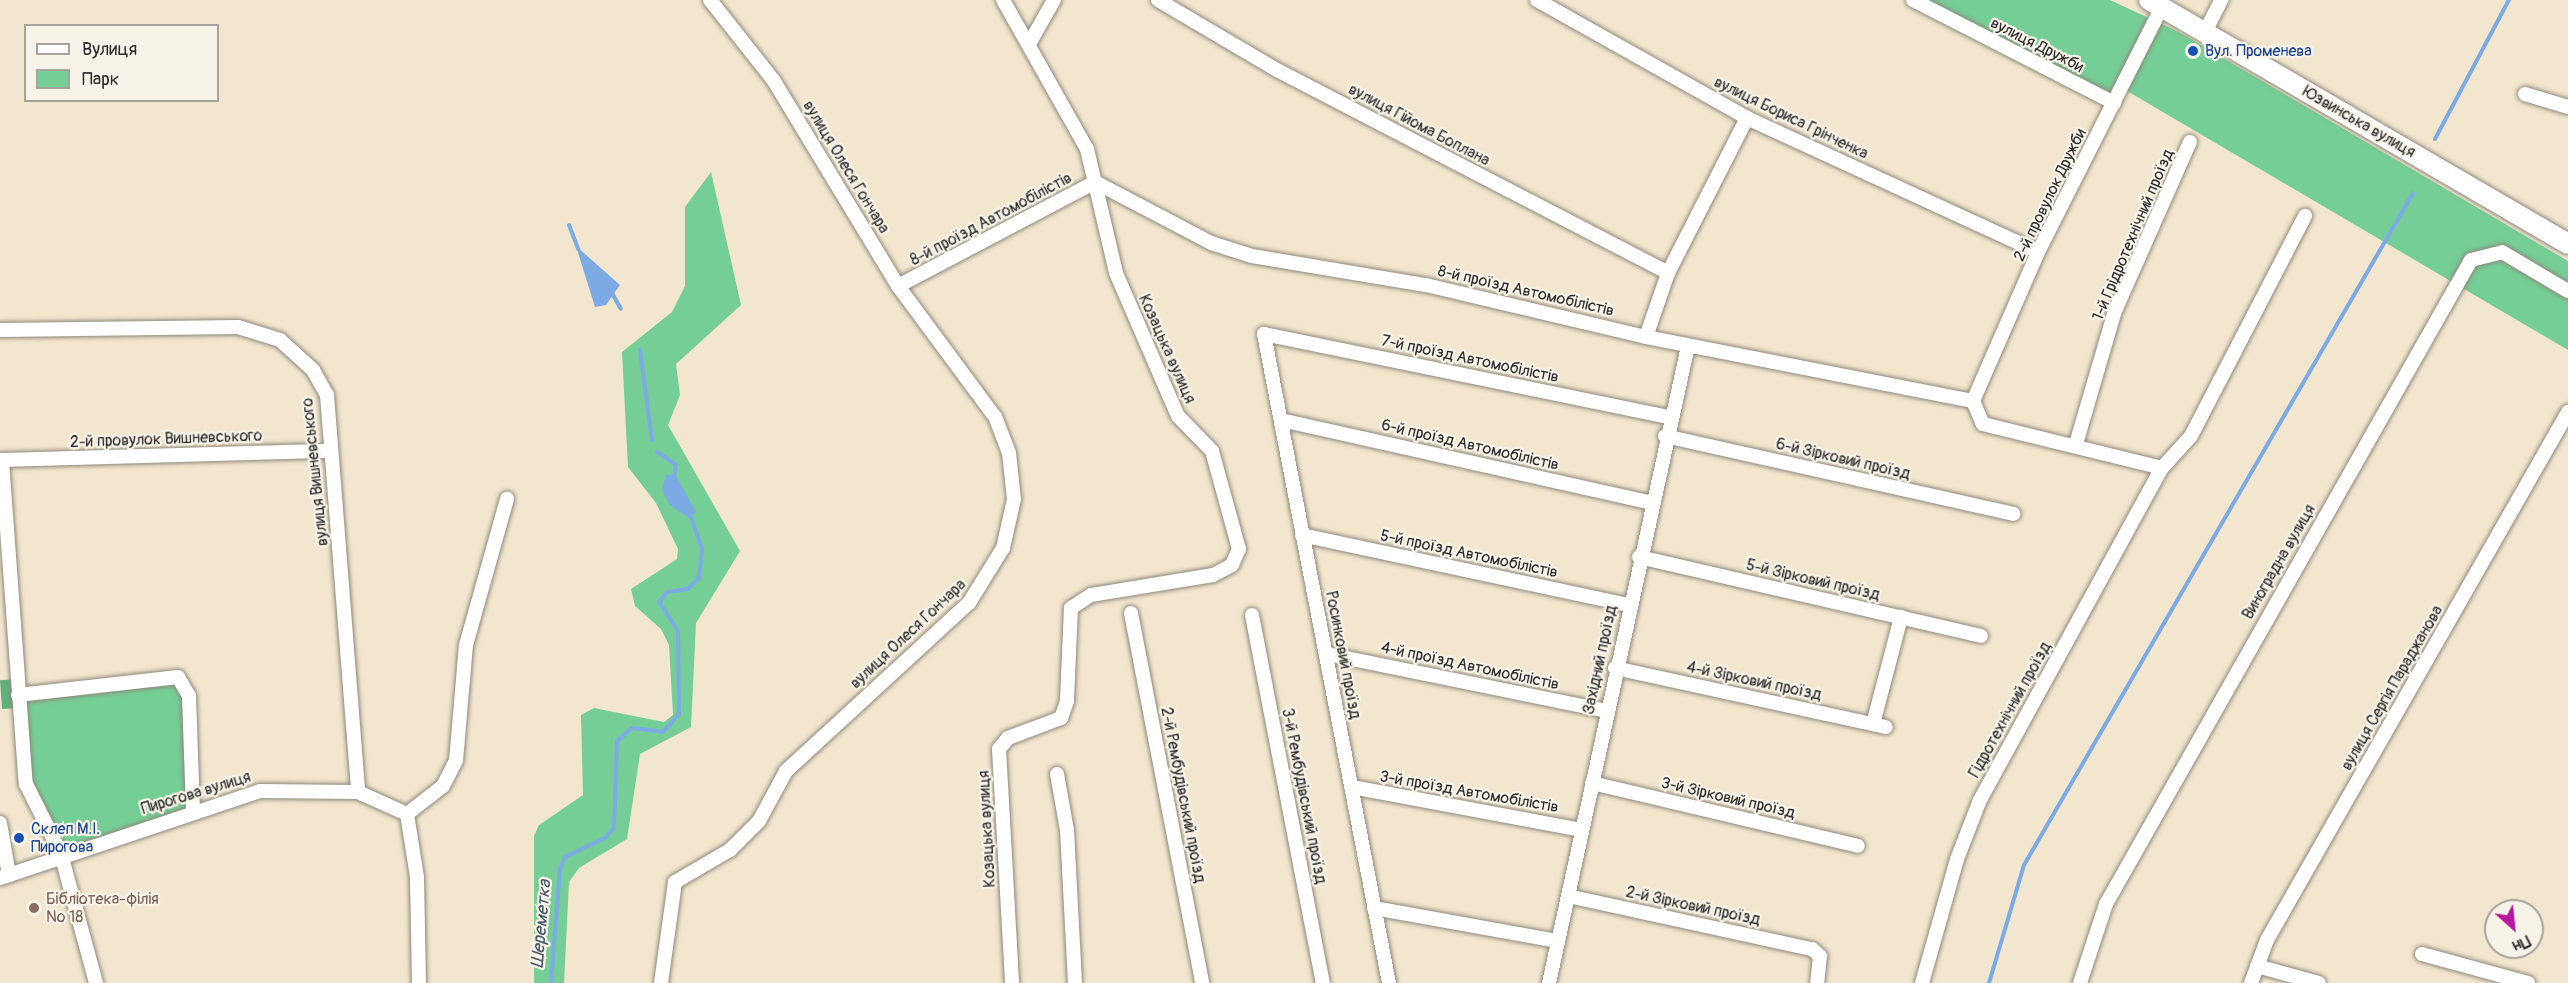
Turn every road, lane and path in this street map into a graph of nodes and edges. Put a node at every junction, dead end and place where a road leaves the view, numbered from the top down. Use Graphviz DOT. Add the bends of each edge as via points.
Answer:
graph roads {
  1 [pos="710,0"];
  2 [pos="1003,0"];
  3 [pos="1054,0"];
  4 [pos="1158,0"];
  5 [pos="1537,0"];
  6 [pos="1913,0"];
  7 [pos="2221,0"];
  8 [pos="2156,4"];
  9 [pos="2205,32"];
  10 [pos="1029,44"];
  11 [pos="2525,94"];
  12 [pos="2114,103"];
  13 [pos="2568,107"];
  14 [pos="1747,118"];
  15 [pos="2190,142"];
  16 [pos="1095,182"];
  17 [pos="2305,216"];
  18 [pos="2568,244"];
  19 [pos="2038,252"];
  20 [pos="1668,273"];
  21 [pos="898,286"];
  22 [pos="2568,291"];
  23 [pos="0,330"];
  24 [pos="1264,334"];
  25 [pos="1646,337"];
  26 [pos="1688,346"];
  27 [pos="1973,401"];
  28 [pos="2568,412"];
  29 [pos="1670,417"];
  30 [pos="1281,420"];
  31 [pos="1665,436"];
  32 [pos="2076,444"];
  33 [pos="331,452"];
  34 [pos="1,461"];
  35 [pos="2162,468"];
  36 [pos="507,500"];
  37 [pos="1651,503"];
  38 [pos="2013,514"];
  39 [pos="1302,535"];
  40 [pos="1639,557"];
  41 [pos="1628,604"];
  42 [pos="1131,613"];
  43 [pos="1252,615"];
  44 [pos="1901,617"];
  45 [pos="1981,636"];
  46 [pos="1327,654"];
  47 [pos="1615,668"];
  48 [pos="18,695"];
  49 [pos="1606,711"];
  50 [pos="1057,774"];
  51 [pos="1592,783"];
  52 [pos="1352,788"];
  53 [pos="358,792"];
  54 [pos="193,809"];
  55 [pos="407,814"];
  56 [pos="0,824"];
  57 [pos="1581,830"];
  58 [pos="1858,846"];
  59 [pos="61,854"];
  60 [pos="4,877"];
  61 [pos="1568,896"];
  62 [pos="1374,908"];
  63 [pos="1558,941"];
  64 [pos="2422,954"];
  65 [pos="2257,966"];
  66 [pos="96,983"];
  67 [pos="419,983"];
  68 [pos="661,983"];
  69 [pos="1012,983"];
  70 [pos="1075,983"];
  71 [pos="1202,983"];
  72 [pos="1323,983"];
  73 [pos="1389,983"];
  74 [pos="1550,983"];
  75 [pos="1817,983"];
  76 [pos="1922,983"];
  77 [pos="2080,983"];
  78 [pos="2252,983"];
  79 [pos="2319,983"];
  80 [pos="2528,983"];
  1 -- 21 [label="street, вулиця Олеся Гончара" via="790,105"];
  2 -- 10 [label="street, Козацька вулиця"];
  3 -- 10 [label="street"];
  4 -- 20 [label="street, вулиця Гійома Боплана" via="1277,70"];
  5 -- 14 [label="street, вулиця Бориса Грінченка"];
  6 -- 12 [label="street, вулиця Дружби"];
  7 -- 9 [label="street"];
  8 -- 9 [label="main road, Юзвинська вулиця"];
  8 -- 12 [label="street, 2-й провулок Дружби"];
  9 -- 18 [label="main road, Юзвинська вулиця"];
  10 -- 16 [label="street, Козацька вулиця" via="1087,149"];
  11 -- 13 [label="street"];
  12 -- 19 [label="street, 2-й провулок Дружби"];
  14 -- 19 [label="street, вулиця Бориса Грінченка"];
  14 -- 20 [label="street"];
  15 -- 32 [label="street, 1-й Грідротехнічний проїзд" via="2115,312"];
  16 -- 21 [label="street, 8-й проїзд Автомобілістів"];
  16 -- 25 [label="street, 8-й проїзд Автомобілістів" via="1211,243 1252,256 1426,285"];
  16 -- 69 [label="street, Козацька вулиця" via="1116,273 1178,416 1212,452 1239,549 1232,565 1213,575 1091,595 1071,608 1067,701 1061,718 1008,738 999,749"];
  17 -- 35 [label="street, Гідротехнічний проїзд" via="2191,436"];
  19 -- 27 [label="street, 2-й провулок Дружби"];
  20 -- 25 [label="street"];
  21 -- 68 [label="street, вулиця Олеся Гончара" via="1002,432 1014,487 1003,548 969,603 786,771 759,821 730,849 675,882"];
  22 -- 77 [label="street, Виноградна вулиця" via="2502,252 2471,260 2106,904"];
  23 -- 33 [label="street, вулиця Вишневського" via="122,324 238,327 262,333 299,352 313,370 327,395"];
  24 -- 29 [label="street, 7-й проїзд Автомобілістів"];
  24 -- 30 [label="street, Росинковий проїзд"];
  25 -- 26 [label="street, 8-й проїзд Автомобілістів"];
  26 -- 27 [label="street, 8-й проїзд Автомобілістів"];
  26 -- 29 [label="street, Західний проїзд"];
  27 -- 32 [label="street" via="1983,424"];
  28 -- 65 [label="street, вулиця Сергія Параджанова"];
  29 -- 31 [label="street, Західний проїзд"];
  30 -- 37 [label="street, 6-й проїзд Автомобілістів"];
  30 -- 39 [label="street, Росинковий проїзд"];
  31 -- 37 [label="street, Західний проїзд"];
  31 -- 38 [label="street, 6-й Зірковий проїзд"];
  32 -- 35 [label="street"];
  33 -- 34 [label="street, 2-й провулок Вишневського"];
  33 -- 53 [label="street, вулиця Вишневського"];
  34 -- 48 [label="street, 2-й провулок Вишневського"];
  35 -- 76 [label="street, Гідротехнічний проїзд" via="1972,817"];
  36 -- 55 [label="street" via="466,645 456,762 443,786"];
  37 -- 40 [label="street, Західний проїзд"];
  39 -- 41 [label="street, 5-й проїзд Автомобілістів"];
  39 -- 46 [label="street, Росинковий проїзд"];
  40 -- 41 [label="street, Західний проїзд"];
  40 -- 44 [label="street, 5-й Зірковий проїзд"];
  41 -- 47 [label="street, Західний проїзд"];
  42 -- 71 [label="street, 2-й Рембудівський проїзд"];
  43 -- 72 [label="street, 3-й Рембудівський проїзд"];
  44 -- 45 [label="street, 5-й Зірковий проїзд"];
  44 -- 47 [label="street, 4-й Зірковий проїзд" via="1880,726"];
  46 -- 49 [label="street, 4-й проїзд Автомобілістів"];
  46 -- 52 [label="street, Росинковий проїзд"];
  47 -- 49 [label="street, Західний проїзд"];
  48 -- 54 [label="street" via="178,677 189,696"];
  48 -- 59 [label="street, 2-й провулок Вишневського" via="26,784"];
  49 -- 51 [label="street, Західний проїзд"];
  50 -- 70 [label="street" via="1067,830"];
  51 -- 57 [label="street, Західний проїзд"];
  51 -- 58 [label="street, 3-й Зірковий проїзд"];
  52 -- 57 [label="street, 3-й проїзд Автомобілістів"];
  52 -- 62 [label="street, Росинковий проїзд"];
  53 -- 54 [label="street, Пирогова вулиця" via="267,790"];
  53 -- 55 [label="street, Пирогова вулиця"];
  54 -- 59 [label="street, Пирогова вулиця"];
  55 -- 67 [label="street" via="417,877"];
  56 -- 60 [label="street"];
  57 -- 61 [label="street, Західний проїзд"];
  59 -- 60 [label="street, Пирогова вулиця"];
  59 -- 66 [label="street, 2-й провулок Вишневського"];
  61 -- 63 [label="street, Західний проїзд"];
  61 -- 75 [label="street, 2-й Зірковий проїзд" via="1812,950 1820,956"];
  62 -- 63 [label="street"];
  62 -- 73 [label="street, Росинковий проїзд"];
  63 -- 74 [label="street, Західний проїзд"];
  64 -- 80 [label="street"];
  65 -- 78 [label="street, вулиця Сергія Параджанова"];
  65 -- 79 [label="street"];
}
